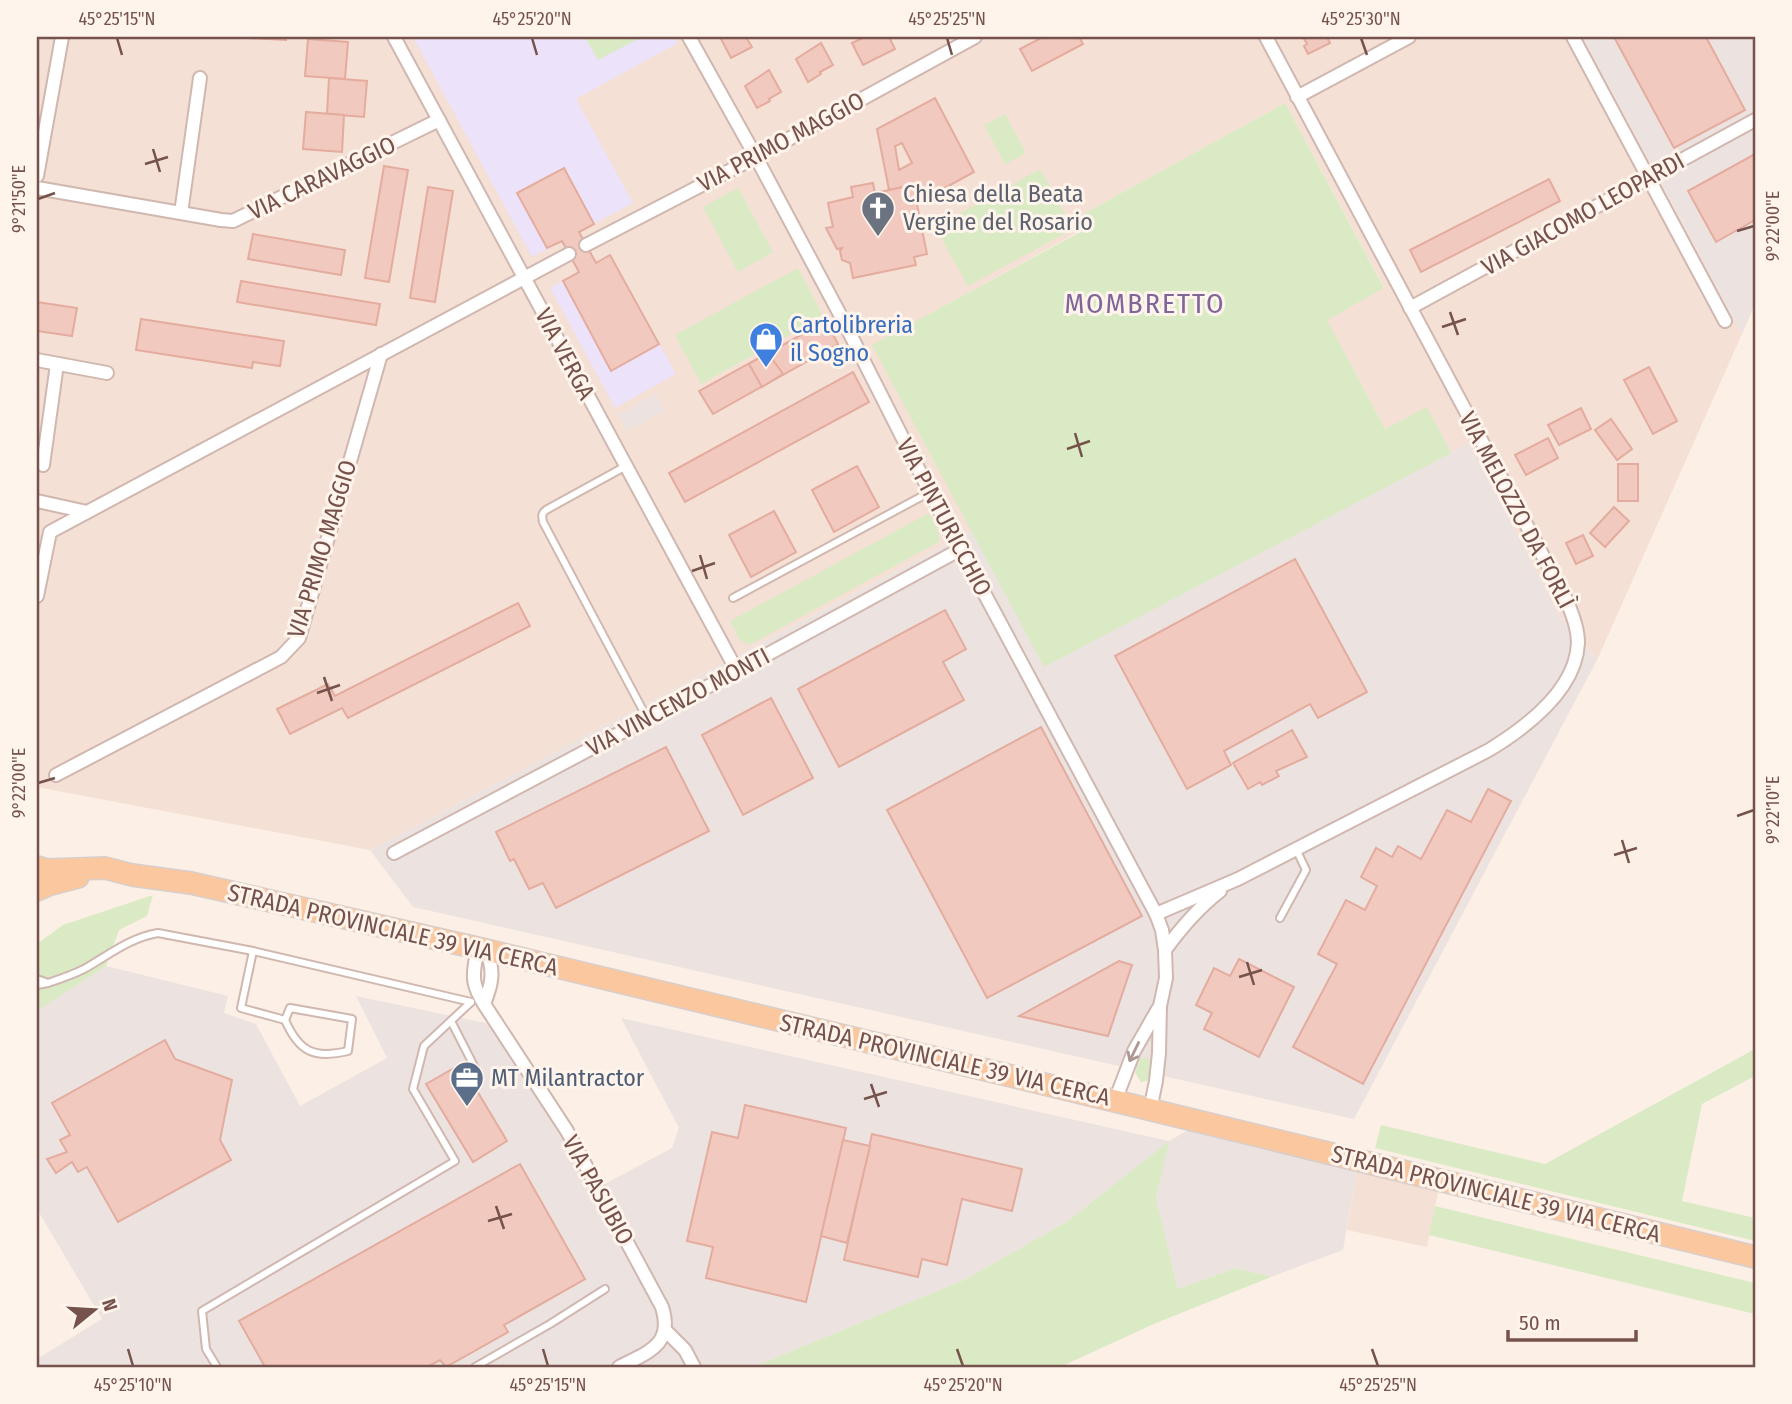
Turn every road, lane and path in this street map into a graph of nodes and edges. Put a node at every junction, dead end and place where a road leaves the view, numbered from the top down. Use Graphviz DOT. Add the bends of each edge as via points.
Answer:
graph roads {
  1 [pos="62,37"];
  2 [pos="394,37"];
  3 [pos="690,37"];
  4 [pos="975,37"];
  5 [pos="1266,37"];
  6 [pos="1409,37"];
  7 [pos="1573,37"];
  8 [pos="200,78"];
  9 [pos="1297,97"];
  10 [pos="439,120"];
  11 [pos="1755,120"];
  12 [pos="756,157"];
  13 [pos="37,177"];
  14 [pos="1649,178"];
  15 [pos="37,188"];
  16 [pos="181,213"];
  17 [pos="586,245"];
  18 [pos="569,254"];
  19 [pos="524,278"];
  20 [pos="1410,308"];
  21 [pos="1725,321"];
  22 [pos="381,354"];
  23 [pos="37,360"];
  24 [pos="57,364"];
  25 [pos="107,373"];
  26 [pos="43,465"];
  27 [pos="626,466"];
  28 [pos="930,492"];
  29 [pos="37,501"];
  30 [pos="88,512"];
  31 [pos="961,549"];
  32 [pos="37,596"];
  33 [pos="733,598"];
  34 [pos="737,671"];
  35 [pos="648,719"];
  36 [pos="56,775"];
  37 [pos="1296,849"];
  38 [pos="394,853"];
  39 [pos="37,867"];
  40 [pos="132,875"];
  41 [pos="1238,879"];
  42 [pos="37,890"];
  43 [pos="1156,914"];
  44 [pos="1280,918"];
  45 [pos="486,950"];
  46 [pos="1165,950"];
  47 [pos="253,951"];
  48 [pos="37,979"];
  49 [pos="48,983"];
  50 [pos="37,985"];
  51 [pos="477,1003"];
  52 [pos="1160,1006"];
  53 [pos="285,1020"];
  54 [pos="451,1021"];
  55 [pos="475,1068"];
  56 [pos="1115,1101"];
  57 [pos="1150,1110"];
  58 [pos="1755,1257"];
  59 [pos="605,1289"];
  60 [pos="666,1331"];
  61 [pos="217,1367"];
  62 [pos="475,1367"];
  63 [pos="619,1367"];
  64 [pos="694,1367"];
  1 -- 13 [label="street"];
  2 -- 10 [label="street, VIA VERGA"];
  3 -- 12 [label="street, VIA PINTURICCHIO"];
  4 -- 12 [label="street, VIA PRIMO MAGGIO"];
  5 -- 9 [label="street, VIA MELOZZO DA FORLÌ"];
  6 -- 9 [label="street"];
  7 -- 14 [label="street"];
  8 -- 16 [label="street"];
  9 -- 20 [label="street, VIA MELOZZO DA FORLÌ"];
  10 -- 16 [label="street, VIA CARAVAGGIO" via="240,219"];
  10 -- 19 [label="street, VIA VERGA"];
  11 -- 14 [label="street, VIA GIACOMO LEOPARDI"];
  12 -- 17 [label="street, VIA PRIMO MAGGIO"];
  12 -- 28 [label="street, VIA PINTURICCHIO"];
  14 -- 20 [label="street, VIA GIACOMO LEOPARDI"];
  14 -- 21 [label="street"];
  15 -- 16 [label="street, VIA CARAVAGGIO"];
  18 -- 19 [label="street"];
  19 -- 22 [label="street"];
  19 -- 27 [label="street, VIA VERGA"];
  20 -- 37 [label="street, VIA MELOZZO DA FORLÌ" via="1567,601 1578,644 1572,669 1556,694 1509,738"];
  22 -- 30 [label="street"];
  22 -- 36 [label="street, VIA PRIMO MAGGIO" via="299,638 281,657"];
  23 -- 24 [label="street"];
  24 -- 25 [label="street"];
  24 -- 26 [label="street"];
  27 -- 34 [label="street, VIA VERGA"];
  27 -- 35 [label="lane" via="542,516"];
  28 -- 31 [label="street, VIA PINTURICCHIO"];
  28 -- 33 [label="lane"];
  29 -- 30 [label="street"];
  30 -- 32 [label="street" via="50,532"];
  31 -- 34 [label="street, VIA VINCENZO MONTI"];
  31 -- 43 [label="street, VIA PINTURICCHIO"];
  34 -- 35 [label="street, VIA VINCENZO MONTI"];
  35 -- 38 [label="street, VIA VINCENZO MONTI"];
  37 -- 41 [label="street, VIA MELOZZO DA FORLÌ"];
  37 -- 44 [label="lane" via="1306,870"];
  39 -- 40 [label="main road, STRADA PROVINCIALE 39 VIA CERCA" via="105,868"];
  40 -- 42 [label="main road, STRADA PROVINCIALE 39 VIA CERCA" via="67,879"];
  40 -- 45 [label="main road, STRADA PROVINCIALE 39 VIA CERCA" via="191,883"];
  41 -- 43 [label="street, VIA MELOZZO DA FORLÌ"];
  41 -- 46 [label="street" via="1200,908"];
  43 -- 46 [label="street, VIA PINTURICCHIO"];
  45 -- 51 [label="street, VIA PASUBIO" via="476,958 473,973"];
  45 -- 51 [label="street" via="492,965 490,988"];
  45 -- 56 [label="main road, STRADA PROVINCIALE 39 VIA CERCA"];
  46 -- 52 [label="street, VIA PINTURICCHIO"];
  47 -- 49 [label="lane" via="158,933"];
  47 -- 51 [label="lane"];
  47 -- 53 [label="lane" via="241,1008"];
  48 -- 49 [label="lane"];
  49 -- 50 [label="lane"];
  51 -- 54 [label="lane"];
  51 -- 60 [label="street, VIA PASUBIO" via="567,1131 662,1307"];
  52 -- 56 [label="street, one-way" via="1134,1051"];
  52 -- 57 [label="street" via="1159,1053"];
  53 -- 53 [label="lane" via="290,1008 352,1019 348,1051 331,1055 303,1048"];
  54 -- 55 [label="lane"];
  54 -- 61 [label="lane" via="424,1046 413,1089 455,1161 202,1311 206,1349"];
  56 -- 57 [label="main road, STRADA PROVINCIALE 39 VIA CERCA"];
  57 -- 58 [label="main road, STRADA PROVINCIALE 39 VIA CERCA"];
  59 -- 62 [label="lane"];
  60 -- 63 [label="street" via="651,1350"];
  60 -- 64 [label="street"];
}
